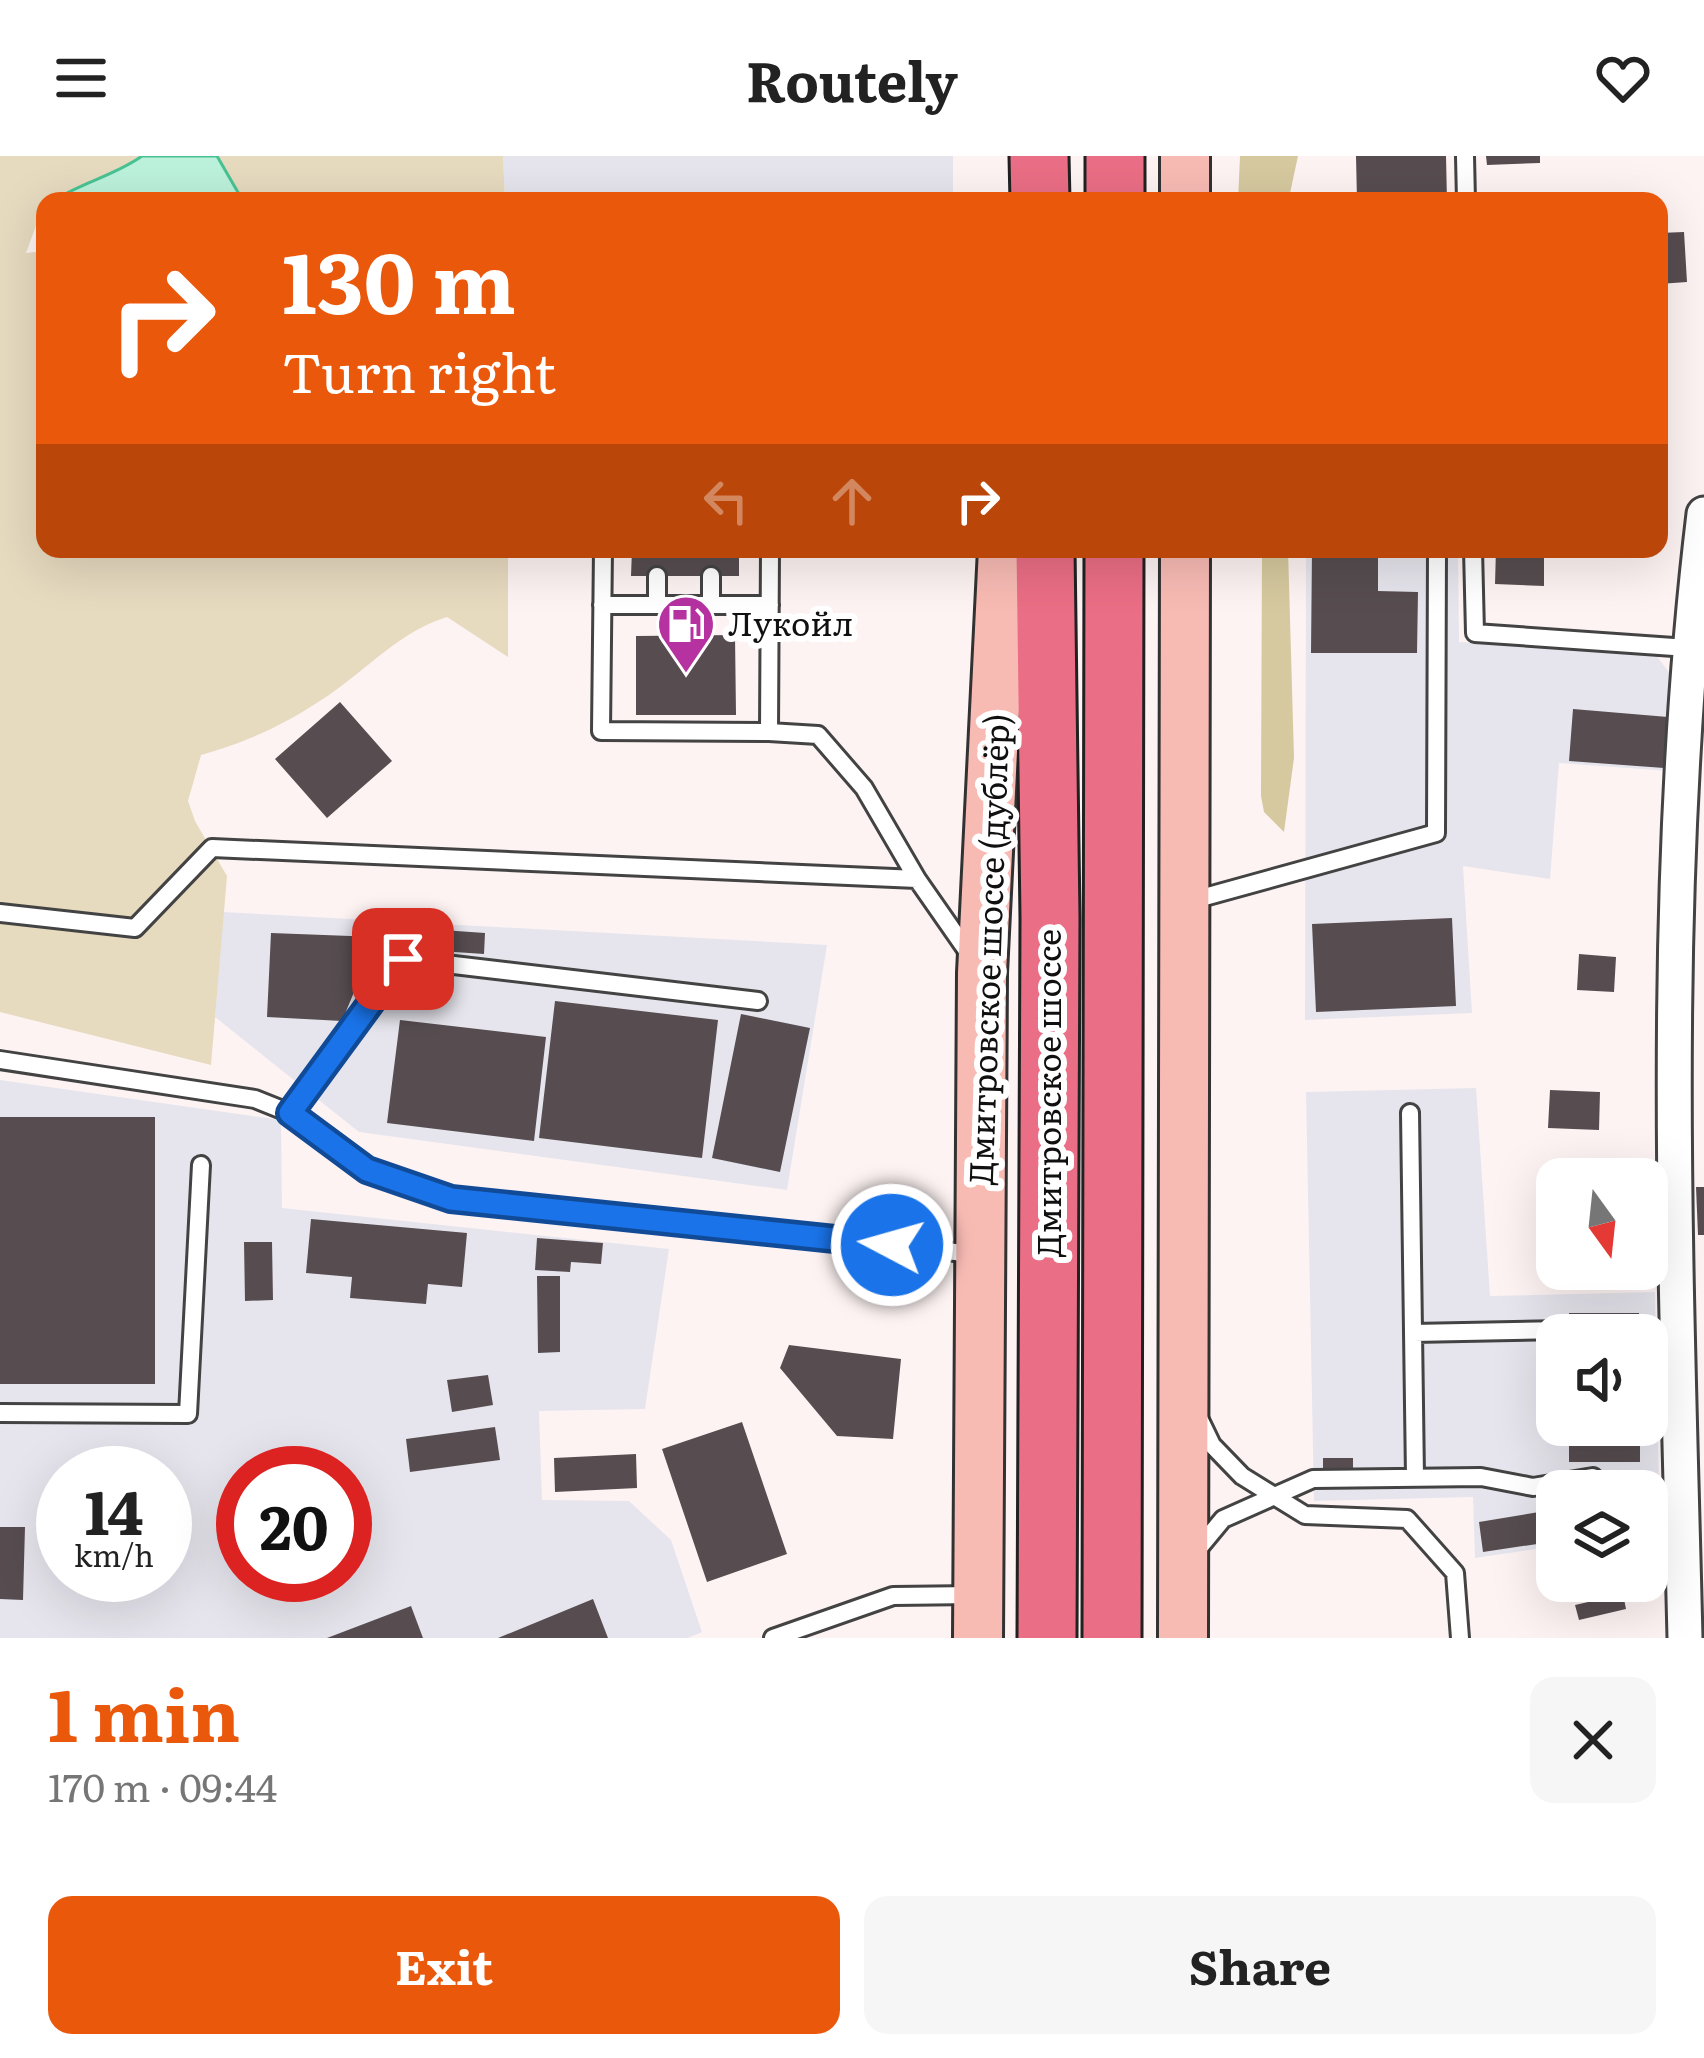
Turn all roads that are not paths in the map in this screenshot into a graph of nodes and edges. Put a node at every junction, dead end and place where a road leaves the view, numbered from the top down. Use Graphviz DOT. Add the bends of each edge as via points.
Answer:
graph roads {
  1 [pos="1024,156"];
  2 [pos="1040,156"];
  3 [pos="1115,156"];
  4 [pos="1185,156"];
  5 [pos="1465,156"];
  6 [pos="1021,192"];
  7 [pos="1040,192"];
  8 [pos="1115,192"];
  9 [pos="1185,192"];
  10 [pos="1466,192"];
  11 [pos="1704,514"];
  12 [pos="602,558"];
  13 [pos="770,558"];
  14 [pos="1003,558"];
  15 [pos="1045,558"];
  16 [pos="1114,558"];
  17 [pos="1185,558"];
  18 [pos="1437,558"];
  19 [pos="1474,558"];
  20 [pos="657,576"];
  21 [pos="711,576"];
  22 [pos="602,604"];
  23 [pos="657,605"];
  24 [pos="711,605"];
  25 [pos="770,605"];
  26 [pos="1688,648"];
  27 [pos="769,731"];
  28 [pos="916,879"];
  29 [pos="1184,902"];
  30 [pos="0,914"];
  31 [pos="982,973"];
  32 [pos="758,1000"];
  33 [pos="0,1060"];
  34 [pos="290,1113"];
  35 [pos="1410,1113"];
  36 [pos="201,1165"];
  37 [pos="981,1254"];
  38 [pos="1536,1331"];
  39 [pos="1413,1333"];
  40 [pos="1184,1389"];
  41 [pos="0,1413"];
  42 [pos="1415,1477"];
  43 [pos="1536,1486"];
  44 [pos="1273,1495"];
  45 [pos="1183,1577"];
  46 [pos="978,1617"];
  47 [pos="817,1620"];
  48 [pos="773,1638"];
  49 [pos="800,1638"];
  50 [pos="1046,1638"];
  51 [pos="1112,1638"];
  52 [pos="1183,1638"];
  53 [pos="1460,1638"];
  54 [pos="1684,1638"];
  1 -- 6 [label="main road"];
  2 -- 7 [label="highway"];
  3 -- 8 [label="highway"];
  4 -- 9 [label="main road"];
  5 -- 10 [label="lane"];
  11 -- 26 [label="street"];
  12 -- 22 [label="lane"];
  13 -- 25 [label="lane"];
  14 -- 31 [label="main road, Дмитровское шоссе (дублёр)"];
  15 -- 50 [label="highway, Дмитровское шоссе"];
  16 -- 51 [label="highway, Дмитровское шоссе"];
  17 -- 29 [label="main road"];
  18 -- 29 [label="lane" via="1436,833"];
  19 -- 26 [label="lane" via="1475,633"];
  20 -- 23 [label="lane"];
  21 -- 24 [label="lane"];
  22 -- 23 [label="lane"];
  22 -- 27 [label="lane" via="602,731"];
  23 -- 24 [label="lane"];
  24 -- 25 [label="lane"];
  25 -- 27 [label="lane"];
  26 -- 54 [label="street" via="1672,1067"];
  27 -- 28 [label="lane" via="818,735 864,788"];
  28 -- 30 [label="lane" via="212,848 135,928"];
  28 -- 31 [label="lane"];
  29 -- 40 [label="main road"];
  31 -- 37 [label="main road, Дмитровское шоссе (дублёр)"];
  32 -- 34 [label="lane" via="403,959"];
  33 -- 34 [label="lane" via="255,1099"];
  34 -- 37 [label="lane" via="367,1170 451,1199"];
  35 -- 39 [label="lane"];
  36 -- 41 [label="lane" via="188,1414"];
  37 -- 46 [label="main road, Дмитровское шоссе (дублёр)"];
  38 -- 39 [label="lane"];
  39 -- 42 [label="lane"];
  40 -- 44 [label="lane" via="1212,1445"];
  40 -- 45 [label="main road"];
  42 -- 43 [label="lane"];
  42 -- 44 [label="lane" via="1313,1479"];
  44 -- 45 [label="lane" via="1223,1519"];
  44 -- 53 [label="lane" via="1305,1516 1407,1519 1455,1573"];
  45 -- 52 [label="main road"];
  46 -- 47 [label="lane" via="893,1596"];
  47 -- 48 [label="lane"];
  47 -- 49 [label="lane"];
}
